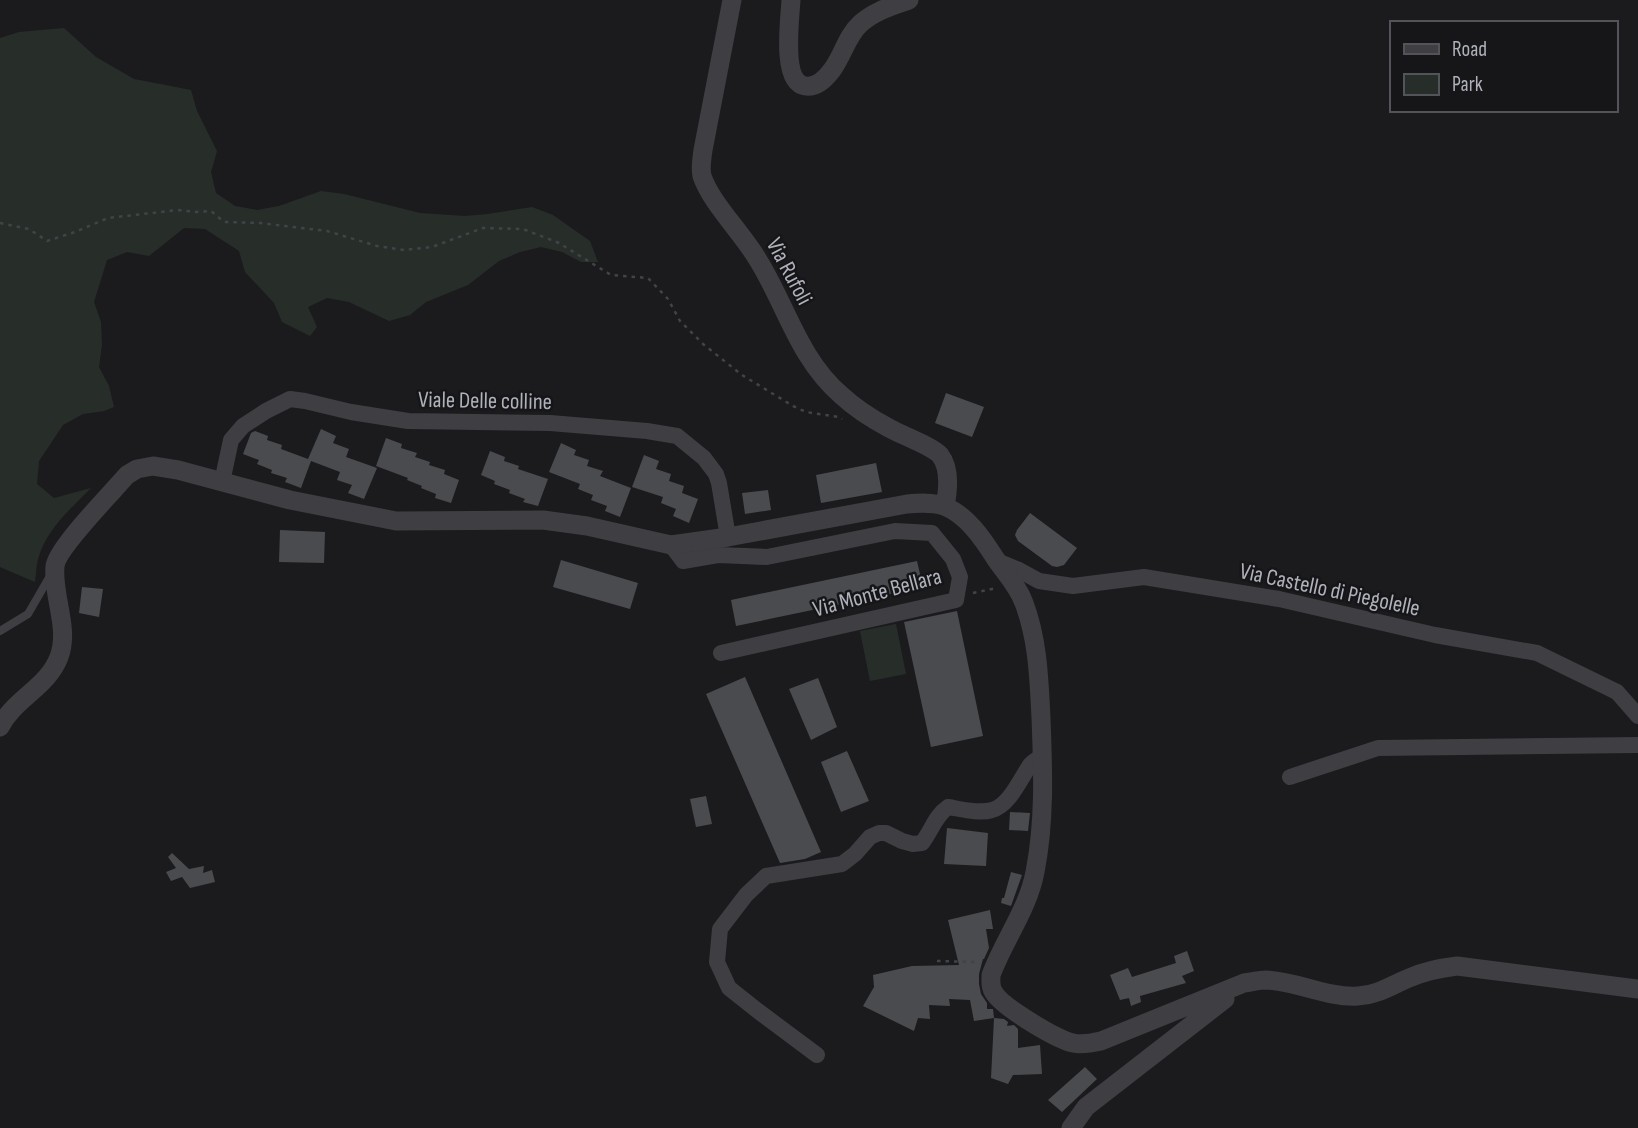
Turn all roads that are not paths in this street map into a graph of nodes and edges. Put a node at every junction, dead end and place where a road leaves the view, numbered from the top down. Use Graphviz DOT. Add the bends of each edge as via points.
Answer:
graph roads {
  1 [pos="732,0"];
  2 [pos="791,0"];
  3 [pos="909,0"];
  4 [pos="222,482"];
  5 [pos="945,506"];
  6 [pos="727,537"];
  7 [pos="671,545"];
  8 [pos="997,561"];
  9 [pos="55,567"];
  10 [pos="0,631"];
  11 [pos="721,653"];
  12 [pos="1638,716"];
  13 [pos="0,727"];
  14 [pos="1638,745"];
  15 [pos="1043,754"];
  16 [pos="1290,778"];
  17 [pos="1244,983"];
  18 [pos="1638,989"];
  19 [pos="817,1055"];
  20 [pos="1071,1128"];
  1 -- 5 [label="street, Via Rufoli" via="702,175 760,262 802,346 823,377 860,410 937,451 943,459 949,487"];
  2 -- 3 [label="street" via="790,63 794,78 806,86 826,78 854,30 867,18"];
  4 -- 6 [label="street, Viale Delle colline" via="231,440 243,426 290,400 408,421 550,423 647,431 677,436 704,458 719,483"];
  4 -- 7 [label="street" via="396,521 543,520"];
  4 -- 9 [label="street" via="153,466 136,469 65,546"];
  5 -- 6 [label="street" via="907,504"];
  5 -- 8 [label="street" via="979,534"];
  6 -- 7 [label="street"];
  7 -- 11 [label="street, Via Monte Bellara" via="683,561 718,555 767,557 895,531 932,533 953,559 960,577 956,600"];
  8 -- 12 [label="street, Via Castello di Piegolelle" via="1039,581 1073,586 1144,577 1279,599 1537,653 1617,692"];
  8 -- 15 [label="street" via="1024,602 1036,648"];
  9 -- 10 [label="lane" via="28,614"];
  9 -- 13 [label="street" via="60,655 49,675"];
  14 -- 16 [label="street" via="1378,748"];
  15 -- 17 [label="street" via="1041,836 1031,890 996,962 994,994 1011,1010 1077,1044 1101,1041"];
  15 -- 19 [label="street" via="993,810 948,807 939,813 922,843 879,833 842,864 766,876 720,929 717,962 729,988"];
  17 -- 18 [label="street" via="1277,981 1341,996 1370,995 1435,968 1457,966"];
  17 -- 20 [label="street" via="1086,1107"];
}
